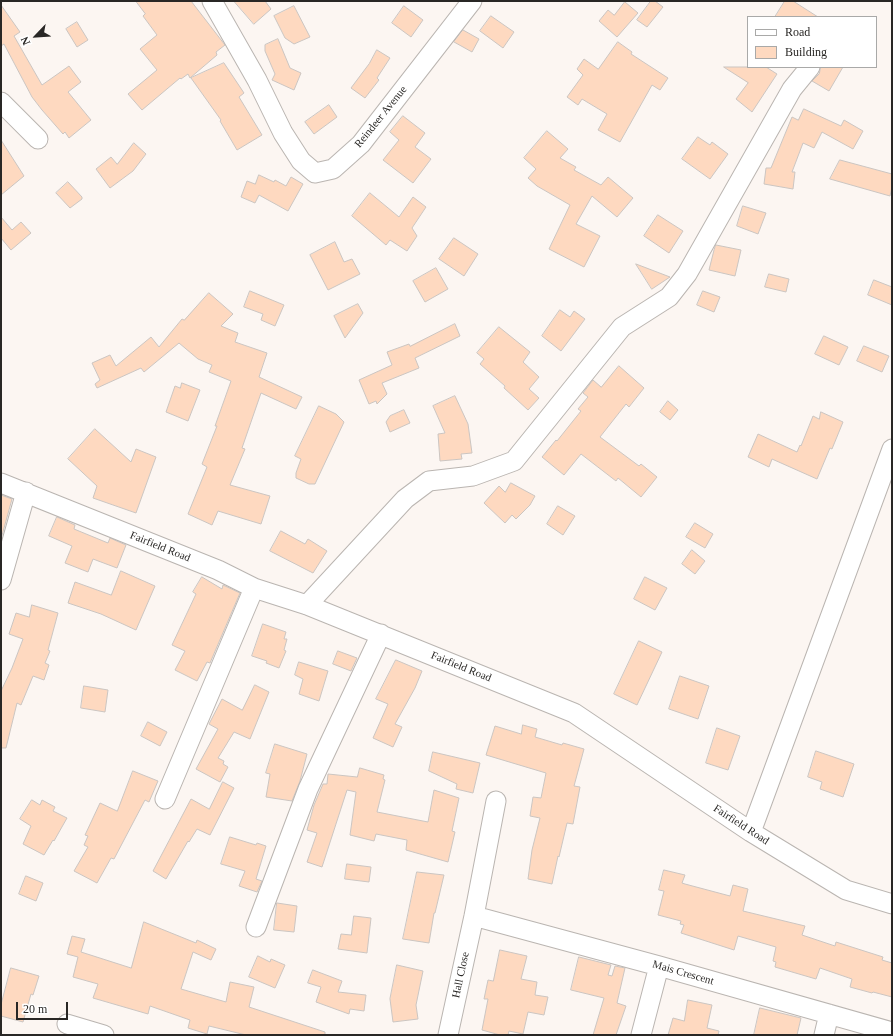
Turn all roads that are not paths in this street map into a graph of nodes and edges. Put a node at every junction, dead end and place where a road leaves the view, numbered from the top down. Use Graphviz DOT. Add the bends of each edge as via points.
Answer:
graph roads {
  1 [pos="212,1"];
  2 [pos="472,1"];
  3 [pos="809,68"];
  4 [pos="1,102"];
  5 [pos="38,139"];
  6 [pos="890,457"];
  7 [pos="1,483"];
  8 [pos="26,492"];
  9 [pos="1,580"];
  10 [pos="254,588"];
  11 [pos="307,604"];
  12 [pos="381,634"];
  13 [pos="165,799"];
  14 [pos="496,801"];
  15 [pos="751,832"];
  16 [pos="892,904"];
  17 [pos="474,916"];
  18 [pos="256,927"];
  19 [pos="659,966"];
  20 [pos="829,1014"];
  21 [pos="67,1024"];
  22 [pos="892,1032"];
  23 [pos="104,1035"];
  24 [pos="448,1035"];
  25 [pos="641,1035"];
  26 [pos="824,1035"];
  1 -- 2 [label="street, Reindeer Avenue" via="257,80 283,133 301,161 315,172 333,170 361,144"];
  3 -- 11 [label="street" via="792,89 687,274 669,297 622,327 514,461 473,476 429,480 405,499"];
  4 -- 5 [label="street"];
  6 -- 15 [label="street"];
  7 -- 8 [label="street, Fairfield Road"];
  8 -- 9 [label="street"];
  8 -- 10 [label="street, Fairfield Road" via="218,570"];
  10 -- 11 [label="street, Fairfield Road"];
  10 -- 13 [label="street"];
  11 -- 12 [label="street, Fairfield Road"];
  12 -- 15 [label="street, Fairfield Road" via="574,713"];
  12 -- 18 [label="street" via="308,789"];
  14 -- 17 [label="street, Hall Close"];
  15 -- 16 [label="street, Fairfield Road" via="846,890"];
  17 -- 19 [label="street, Mais Crescent"];
  17 -- 24 [label="street, Hall Close"];
  19 -- 20 [label="street, Mais Crescent"];
  19 -- 25 [label="street"];
  20 -- 22 [label="street, Mais Crescent"];
  20 -- 26 [label="street"];
  21 -- 23 [label="street"];
}
